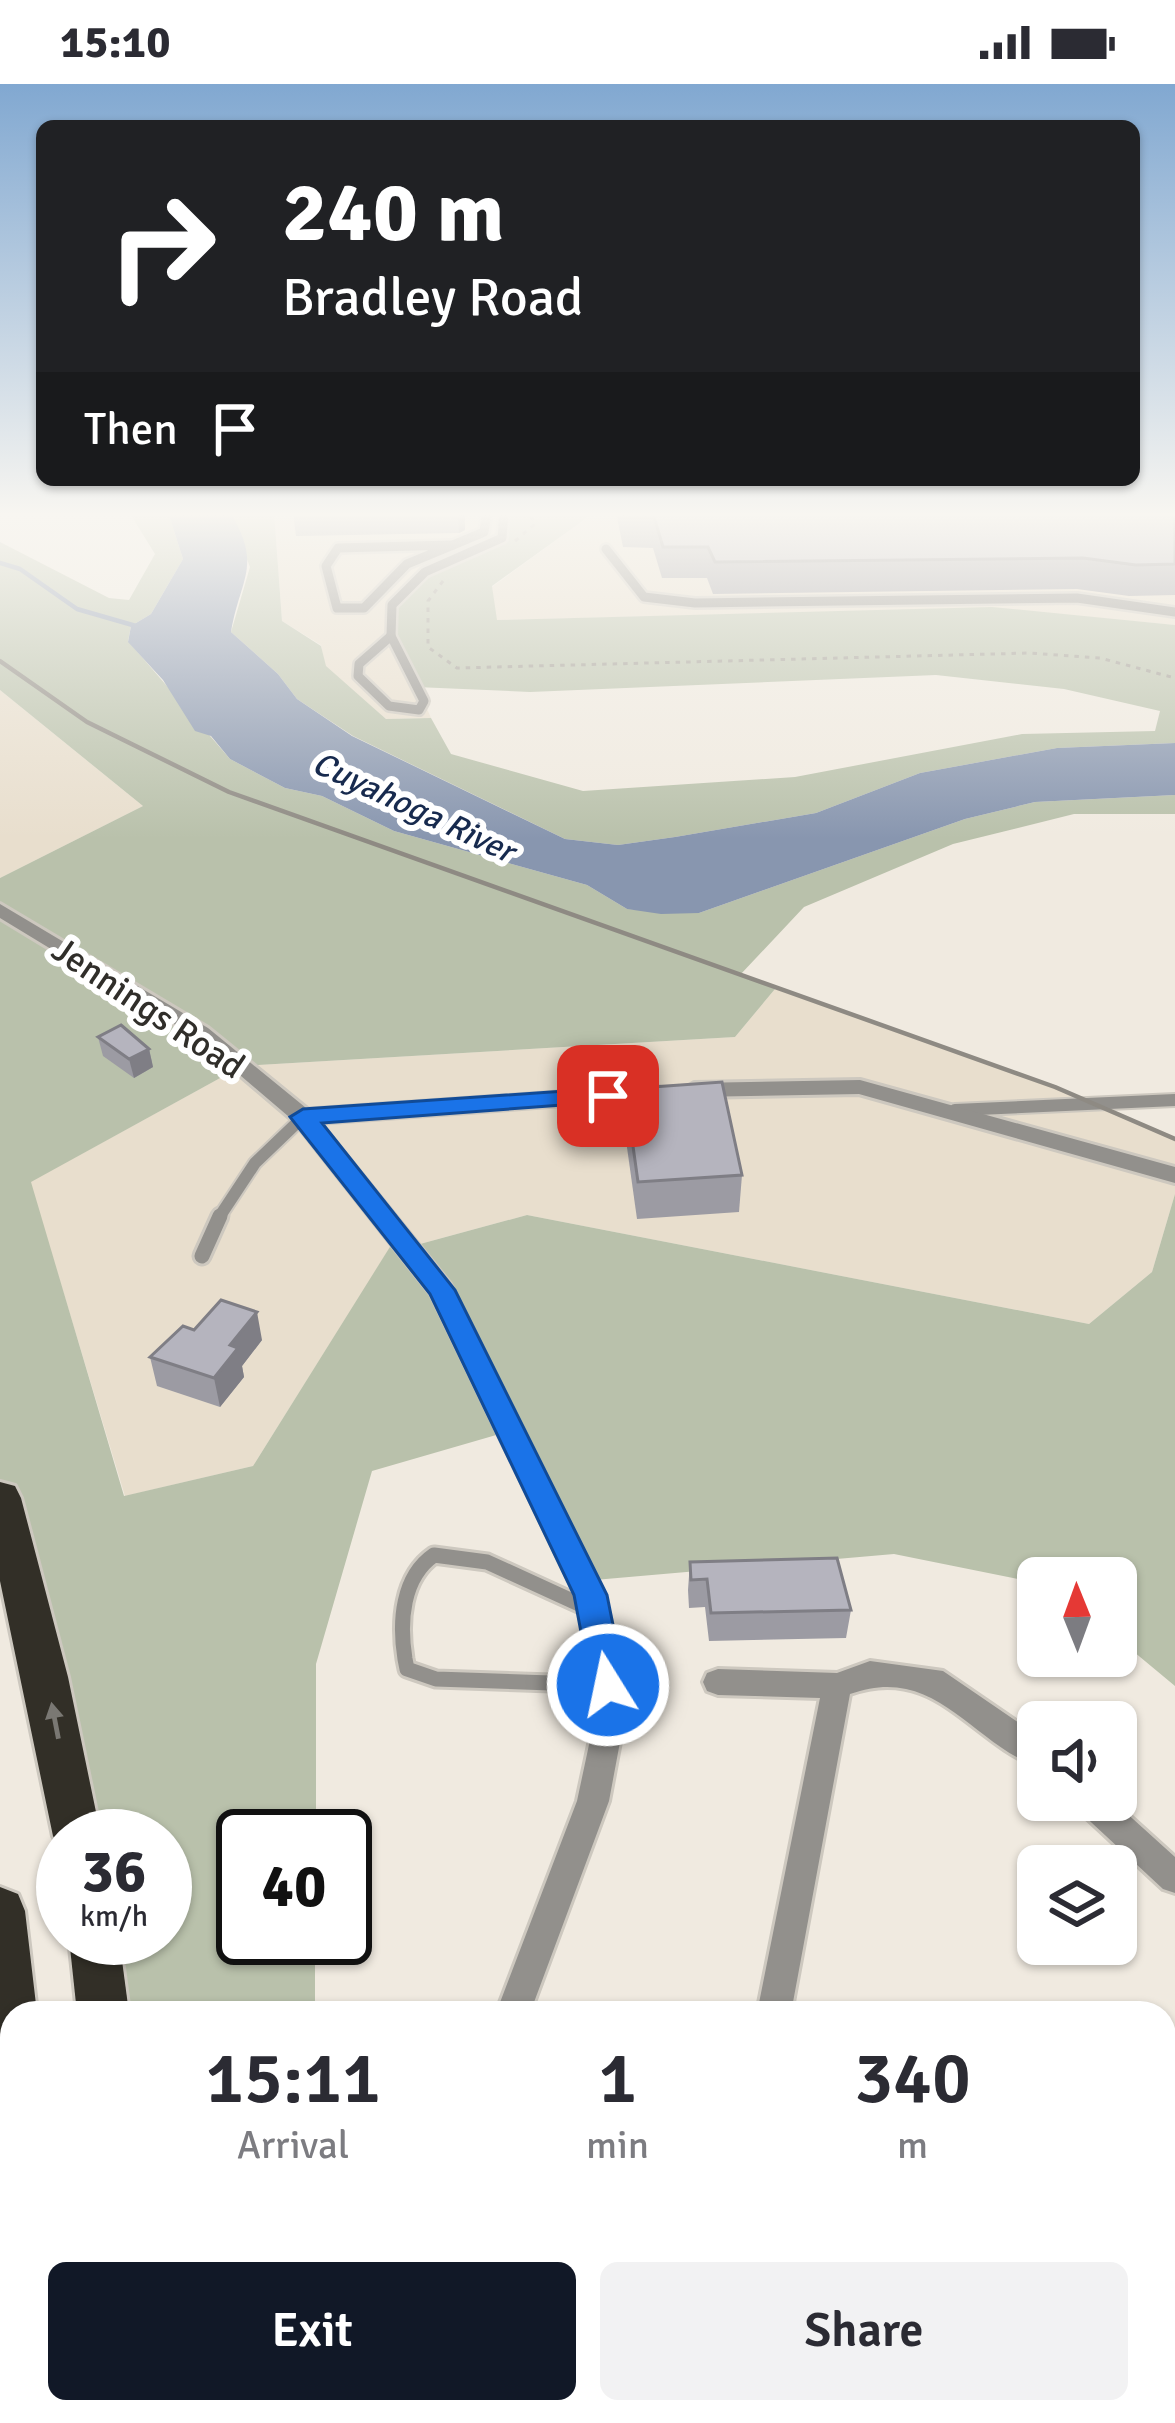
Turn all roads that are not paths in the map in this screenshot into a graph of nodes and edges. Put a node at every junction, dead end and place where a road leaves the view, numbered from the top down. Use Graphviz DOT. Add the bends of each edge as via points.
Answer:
graph roads {
  1 [pos="388,621"];
  2 [pos="391,636"];
  3 [pos="0,910"];
  4 [pos="1175,1100"];
  5 [pos="944,1110"];
  6 [pos="303,1117"];
  7 [pos="1175,1175"];
  8 [pos="202,1256"];
  9 [pos="0,1498"];
  10 [pos="594,1610"];
  11 [pos="718,1682"];
  12 [pos="608,1685"];
  13 [pos="837,1686"];
  14 [pos="1017,1739"];
  15 [pos="72,1809"];
  16 [pos="1112,1821"];
  17 [pos="1175,1878"];
  18 [pos="0,1911"];
  19 [pos="97,1965"];
  20 [pos="10,2001"];
  21 [pos="102,2001"];
  22 [pos="518,2001"];
  23 [pos="776,2001"];
  1 -- 2 [label="lane"];
  2 -- 2 [label="lane" via="359,664 358,676 389,706 418,710 424,701"];
  3 -- 6 [label="street, Jennings Road" via="201,1032"];
  4 -- 5 [label="lane"];
  5 -- 6 [label="street" via="860,1087 738,1087"];
  5 -- 7 [label="street"];
  6 -- 8 [label="lane" via="244,1171"];
  6 -- 10 [label="street, Jennings Road" via="441,1290"];
  15 -- 9 [label="highway, one-way"];
  10 -- 12 [label="street, Jennings Road"];
  10 -- 12 [label="lane" via="570,1606 497,1562 419,1558 410,1569 401,1648 407,1669 436,1679"];
  11 -- 13 [label="street"];
  12 -- 22 [label="street, Jennings Road" via="593,1801"];
  13 -- 14 [label="street" via="870,1674 932,1680"];
  13 -- 23 [label="street"];
  16 -- 17 [label="street"];
  18 -- 20 [label="highway"];
  19 -- 21 [label="highway"];
}
